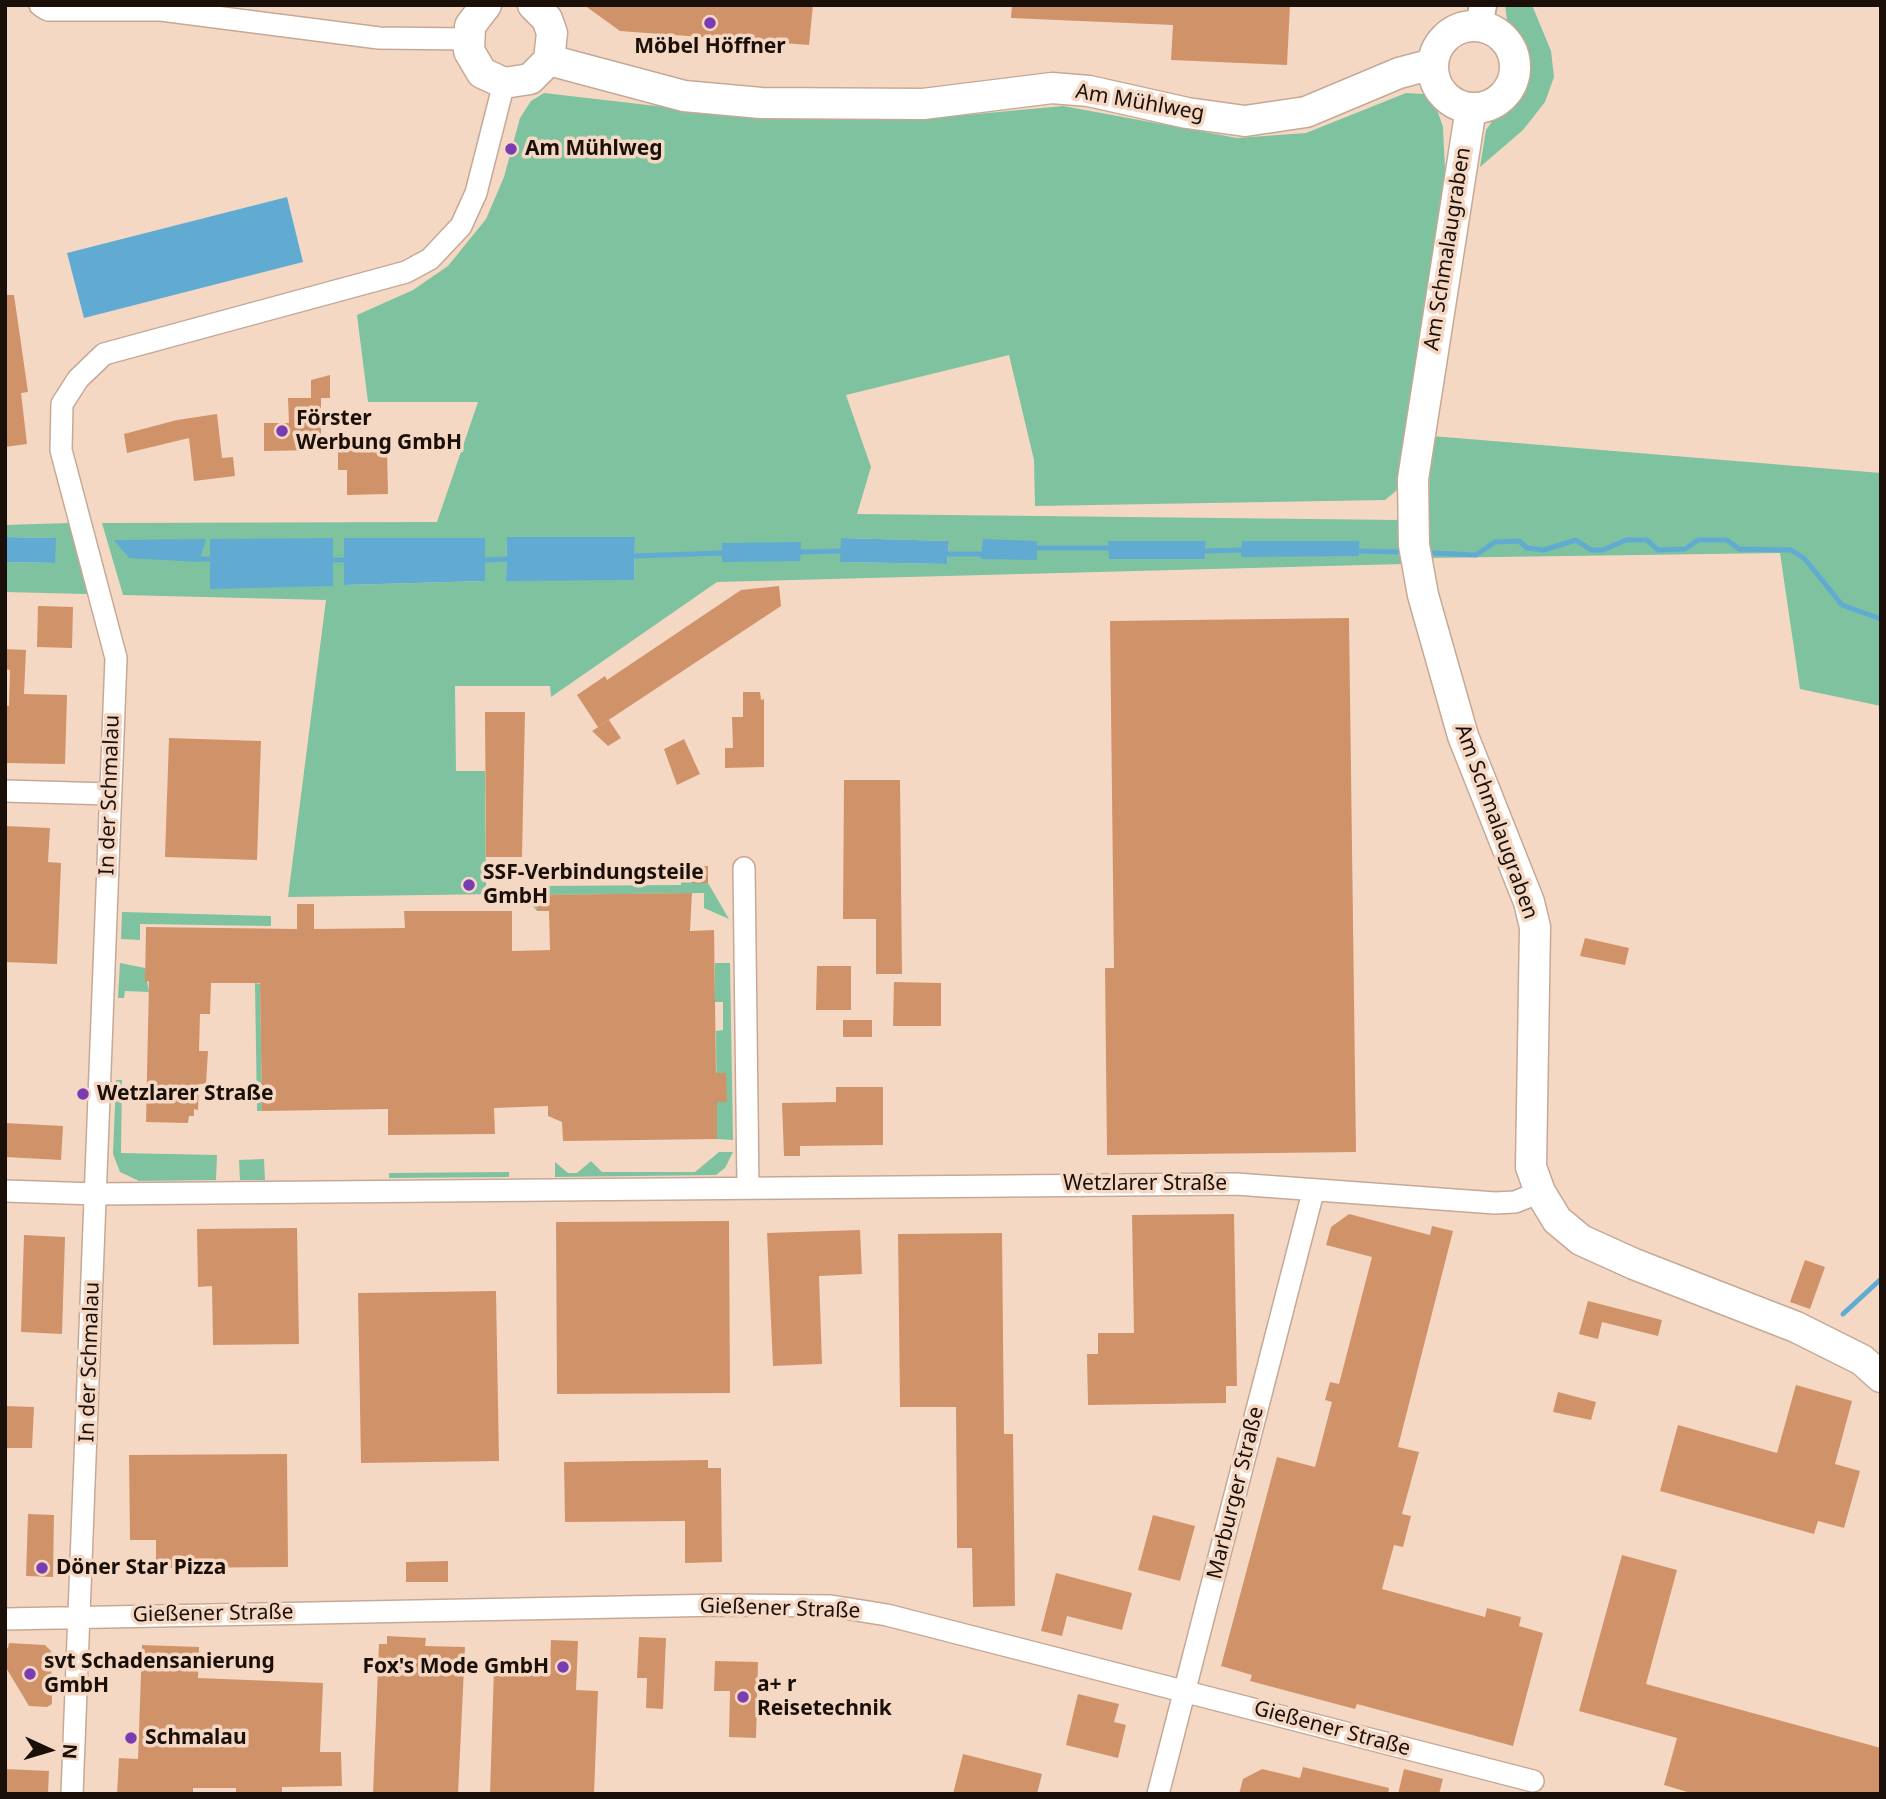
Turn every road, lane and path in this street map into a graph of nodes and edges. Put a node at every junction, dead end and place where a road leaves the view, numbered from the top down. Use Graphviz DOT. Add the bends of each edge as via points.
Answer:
graph roads {
  1 [pos="40,5"];
  2 [pos="486,5"];
  3 [pos="533,5"];
  4 [pos="1481,16"];
  5 [pos="468,39"];
  6 [pos="549,60"];
  7 [pos="1433,64"];
  8 [pos="504,83"];
  9 [pos="1471,108"];
  10 [pos="5,790"];
  11 [pos="110,794"];
  12 [pos="744,868"];
  13 [pos="748,1187"];
  14 [pos="5,1191"];
  15 [pos="1313,1192"];
  16 [pos="1540,1192"];
  17 [pos="96,1194"];
  18 [pos="1881,1377"];
  19 [pos="80,1616"];
  20 [pos="5,1619"];
  21 [pos="1185,1690"];
  22 [pos="1534,1781"];
  23 [pos="72,1794"];
  24 [pos="1158,1794"];
  1 -- 5 [label="street" via="48,10 161,10 379,38"];
  2 -- 5 [label="main road" via="470,26"];
  3 -- 6 [label="main road" via="547,19 552,33"];
  4 -- 7 [label="main road" via="1448,35"];
  4 -- 9 [label="main road" via="1504,38 1515,64 1514,78 1498,101"];
  5 -- 8 [label="main road" via="474,63 492,80"];
  6 -- 7 [label="main road, Am Mühlweg" via="684,96 761,103 923,104 1052,88 1245,121 1306,112 1399,73"];
  6 -- 8 [label="main road" via="530,79"];
  7 -- 9 [label="main road" via="1440,88 1458,105"];
  8 -- 11 [label="street, In der Schmalau" via="476,193 461,226 430,259 406,272 104,354 78,379 62,404 61,450 116,658"];
  9 -- 16 [label="main road, Am Schmalaugraben" via="1413,479 1414,545 1423,595 1463,736 1535,927 1530,1132 1531,1167"];
  10 -- 11 [label="street"];
  11 -- 17 [label="street, In der Schmalau"];
  12 -- 13 [label="street"];
  13 -- 15 [label="street, Wetzlarer Straße" via="1236,1184"];
  13 -- 17 [label="street, Wetzlarer Straße"];
  14 -- 17 [label="street, Wetzlarer Straße"];
  15 -- 16 [label="street, Wetzlarer Straße" via="1495,1203 1515,1202"];
  15 -- 21 [label="street, Marburger Straße"];
  16 -- 18 [label="main road, Am Schmalaugraben" via="1557,1220 1581,1240 1796,1327 1861,1360"];
  17 -- 19 [label="street, In der Schmalau"];
  19 -- 20 [label="street, Gießener Straße"];
  19 -- 21 [label="street, Gießener Straße" via="831,1606 887,1615"];
  19 -- 23 [label="street, In der Schmalau"];
  21 -- 22 [label="street, Gießener Straße"];
  21 -- 24 [label="street, Marburger Straße"];
}
